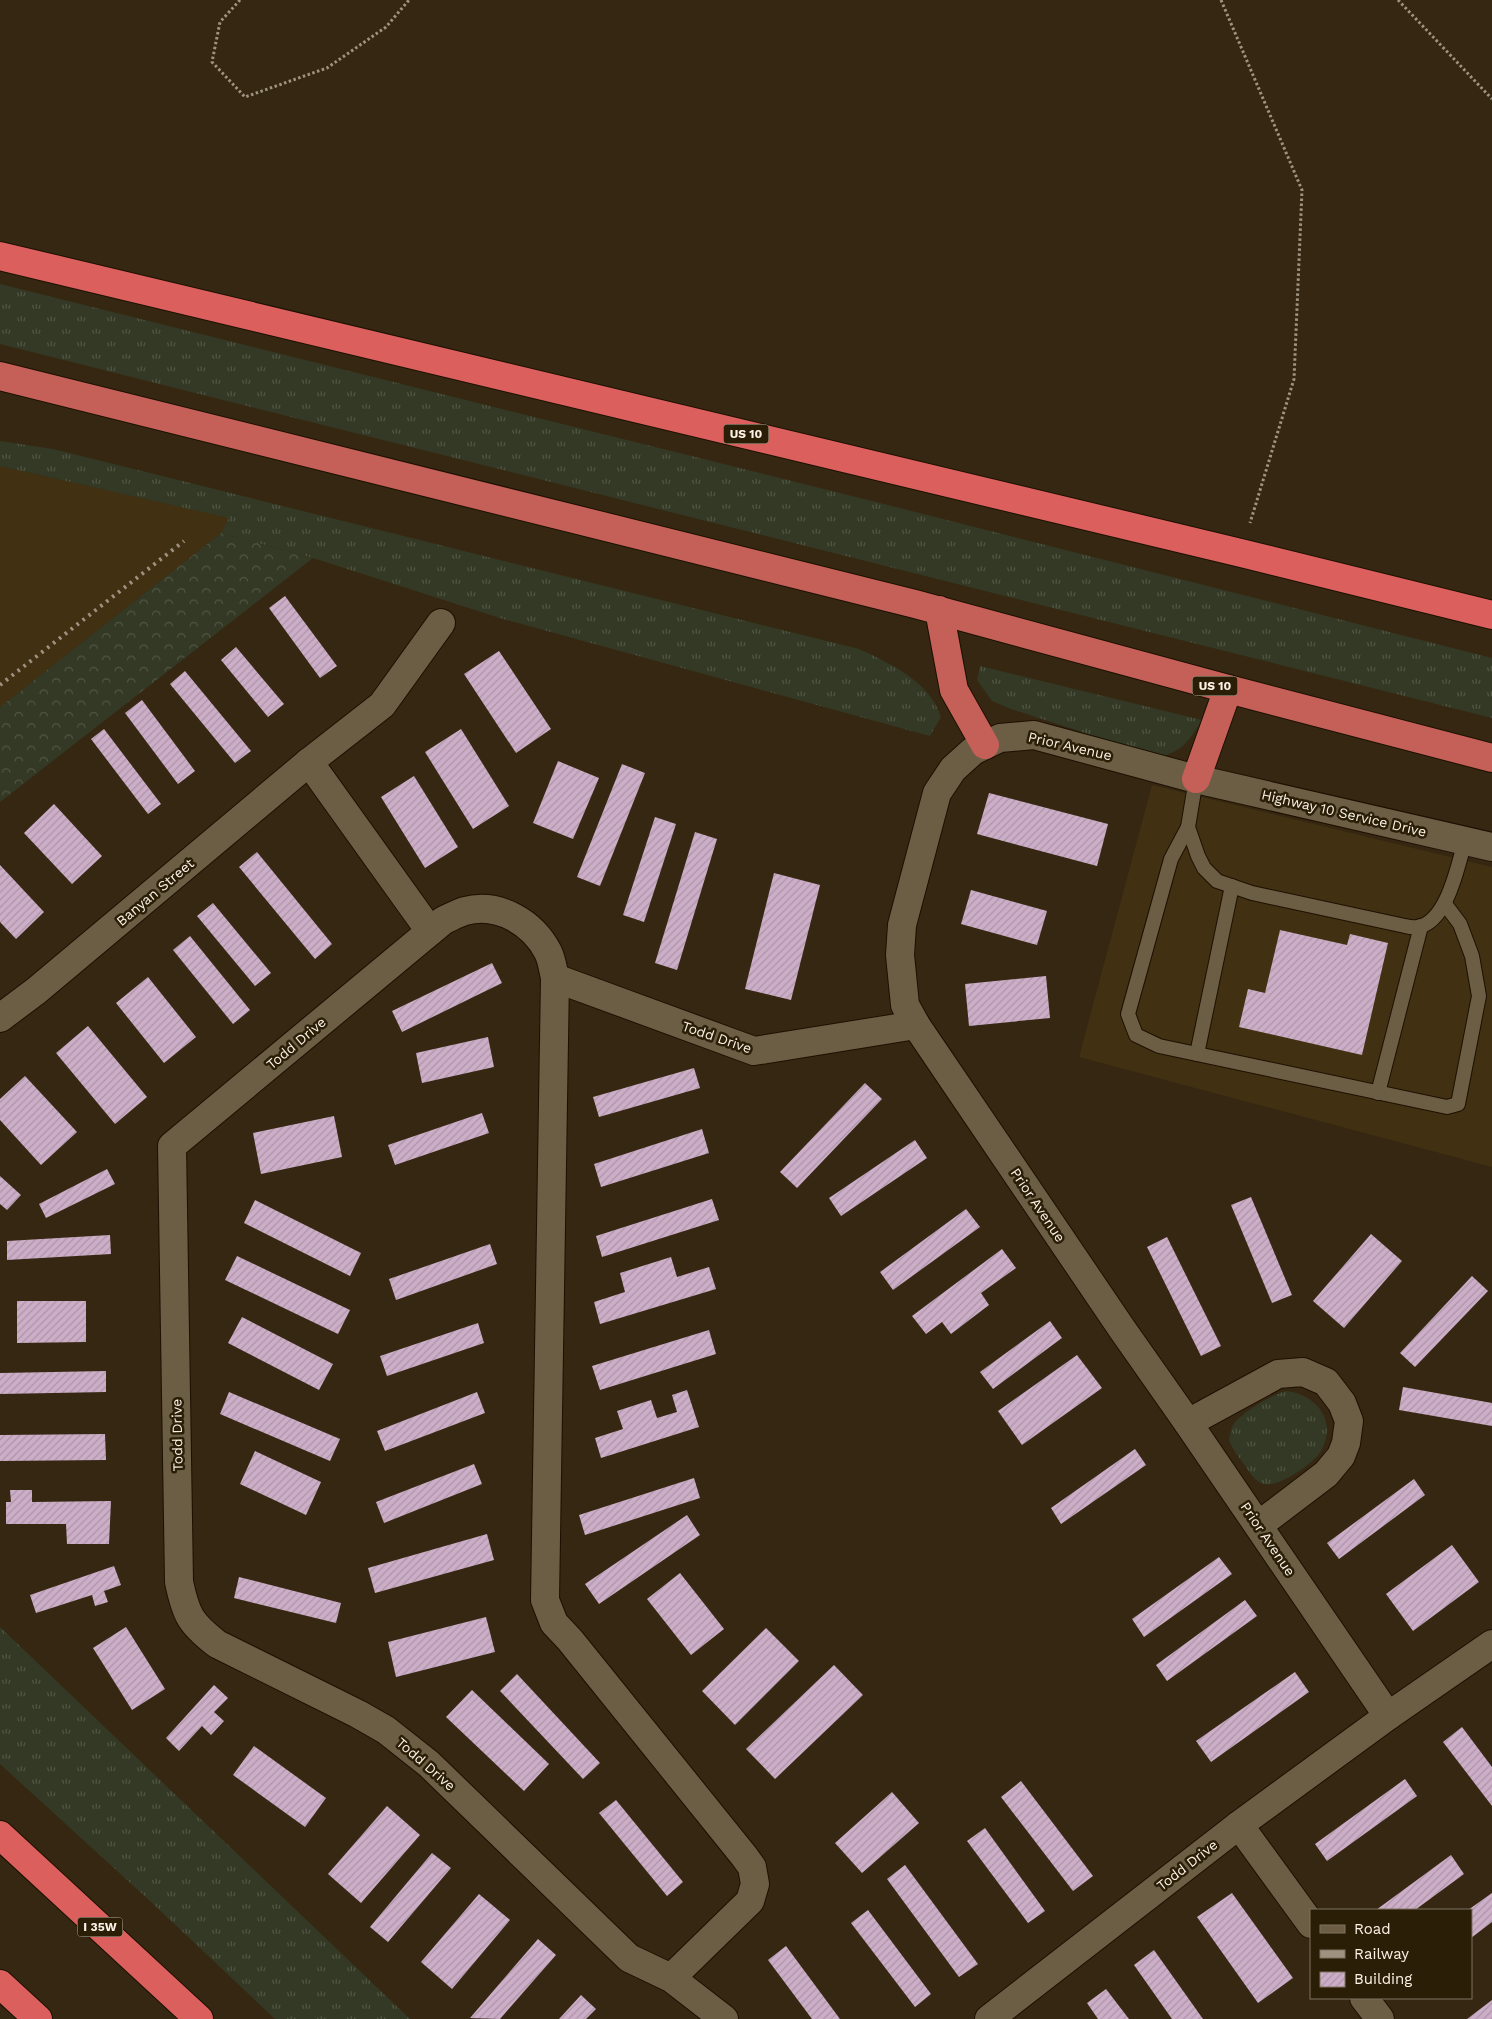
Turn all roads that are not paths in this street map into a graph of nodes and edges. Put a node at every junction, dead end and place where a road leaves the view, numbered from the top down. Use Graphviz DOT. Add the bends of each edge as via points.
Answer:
graph roads {
  1 [pos="0,256"];
  2 [pos="3,377"];
  3 [pos="927,607"];
  4 [pos="1492,615"];
  5 [pos="441,623"];
  6 [pos="1228,689"];
  7 [pos="985,745"];
  8 [pos="1492,758"];
  9 [pos="309,762"];
  10 [pos="1196,779"];
  11 [pos="1188,827"];
  12 [pos="1465,841"];
  13 [pos="1492,848"];
  14 [pos="1232,886"];
  15 [pos="1445,904"];
  16 [pos="1426,924"];
  17 [pos="430,931"];
  18 [pos="555,978"];
  19 [pos="0,1018"];
  20 [pos="916,1025"];
  21 [pos="1197,1054"];
  22 [pos="1378,1093"];
  23 [pos="1188,1422"];
  24 [pos="1259,1525"];
  25 [pos="1492,1644"];
  26 [pos="1388,1716"];
  27 [pos="1239,1825"];
  28 [pos="0,1835"];
  29 [pos="1310,1923"];
  30 [pos="671,1978"];
  31 [pos="0,1984"];
  32 [pos="1365,1999"];
  33 [pos="38,2019"];
  34 [pos="199,2019"];
  35 [pos="724,2019"];
  36 [pos="989,2019"];
  37 [pos="1380,2019"];
  1 -- 4 [label="highway, US 10"];
  2 -- 3 [label="highway, US 10"];
  3 -- 6 [label="highway, US 10"];
  3 -- 7 [label="highway" via="954,690"];
  5 -- 9 [label="street, Banyan Street" via="382,705"];
  6 -- 8 [label="highway, US 10"];
  6 -- 10 [label="highway"];
  7 -- 10 [label="street, Prior Avenue" via="1000,738 1034,734"];
  7 -- 20 [label="street, Prior Avenue" via="953,769 937,793 902,925 900,955 905,1005"];
  9 -- 17 [label="street"];
  9 -- 19 [label="street, Banyan Street"];
  10 -- 11 [label="lane"];
  10 -- 12 [label="street, Highway 10 Service Drive"];
  11 -- 14 [label="lane" via="1204,868 1217,881"];
  11 -- 21 [label="lane" via="1171,859 1128,1014 1136,1035 1159,1046"];
  12 -- 13 [label="street, Highway 10 Service Drive"];
  12 -- 15 [label="lane"];
  14 -- 16 [label="lane" via="1405,926"];
  14 -- 21 [label="lane"];
  15 -- 16 [label="lane"];
  15 -- 22 [label="lane" via="1460,924 1472,956 1480,996 1458,1104 1447,1107"];
  16 -- 22 [label="lane"];
  17 -- 18 [label="street, Todd Drive" via="444,920 467,911 492,910 516,917 536,933 549,954"];
  17 -- 30 [label="street, Todd Drive" via="172,1146 180,1582 184,1607 198,1629 217,1644 386,1730 429,1764 629,1958"];
  18 -- 20 [label="street, Todd Drive" via="754,1052"];
  18 -- 30 [label="street, Todd Drive" via="546,1600 554,1623 744,1856 752,1867 755,1884 750,1901"];
  20 -- 23 [label="street, Prior Avenue"];
  21 -- 22 [label="lane"];
  23 -- 24 [label="street, Prior Avenue"];
  23 -- 24 [label="street" via="1278,1374 1303,1372 1326,1382 1342,1403 1349,1421 1341,1456 1326,1474"];
  24 -- 26 [label="street, Prior Avenue"];
  25 -- 26 [label="street"];
  26 -- 27 [label="street, Todd Drive"];
  27 -- 29 [label="street"];
  27 -- 36 [label="street, Todd Drive"];
  28 -- 34 [label="highway, I 35W"];
  30 -- 35 [label="street, Todd Drive"];
  31 -- 33 [label="highway"];
  32 -- 37 [label="street"];
}
